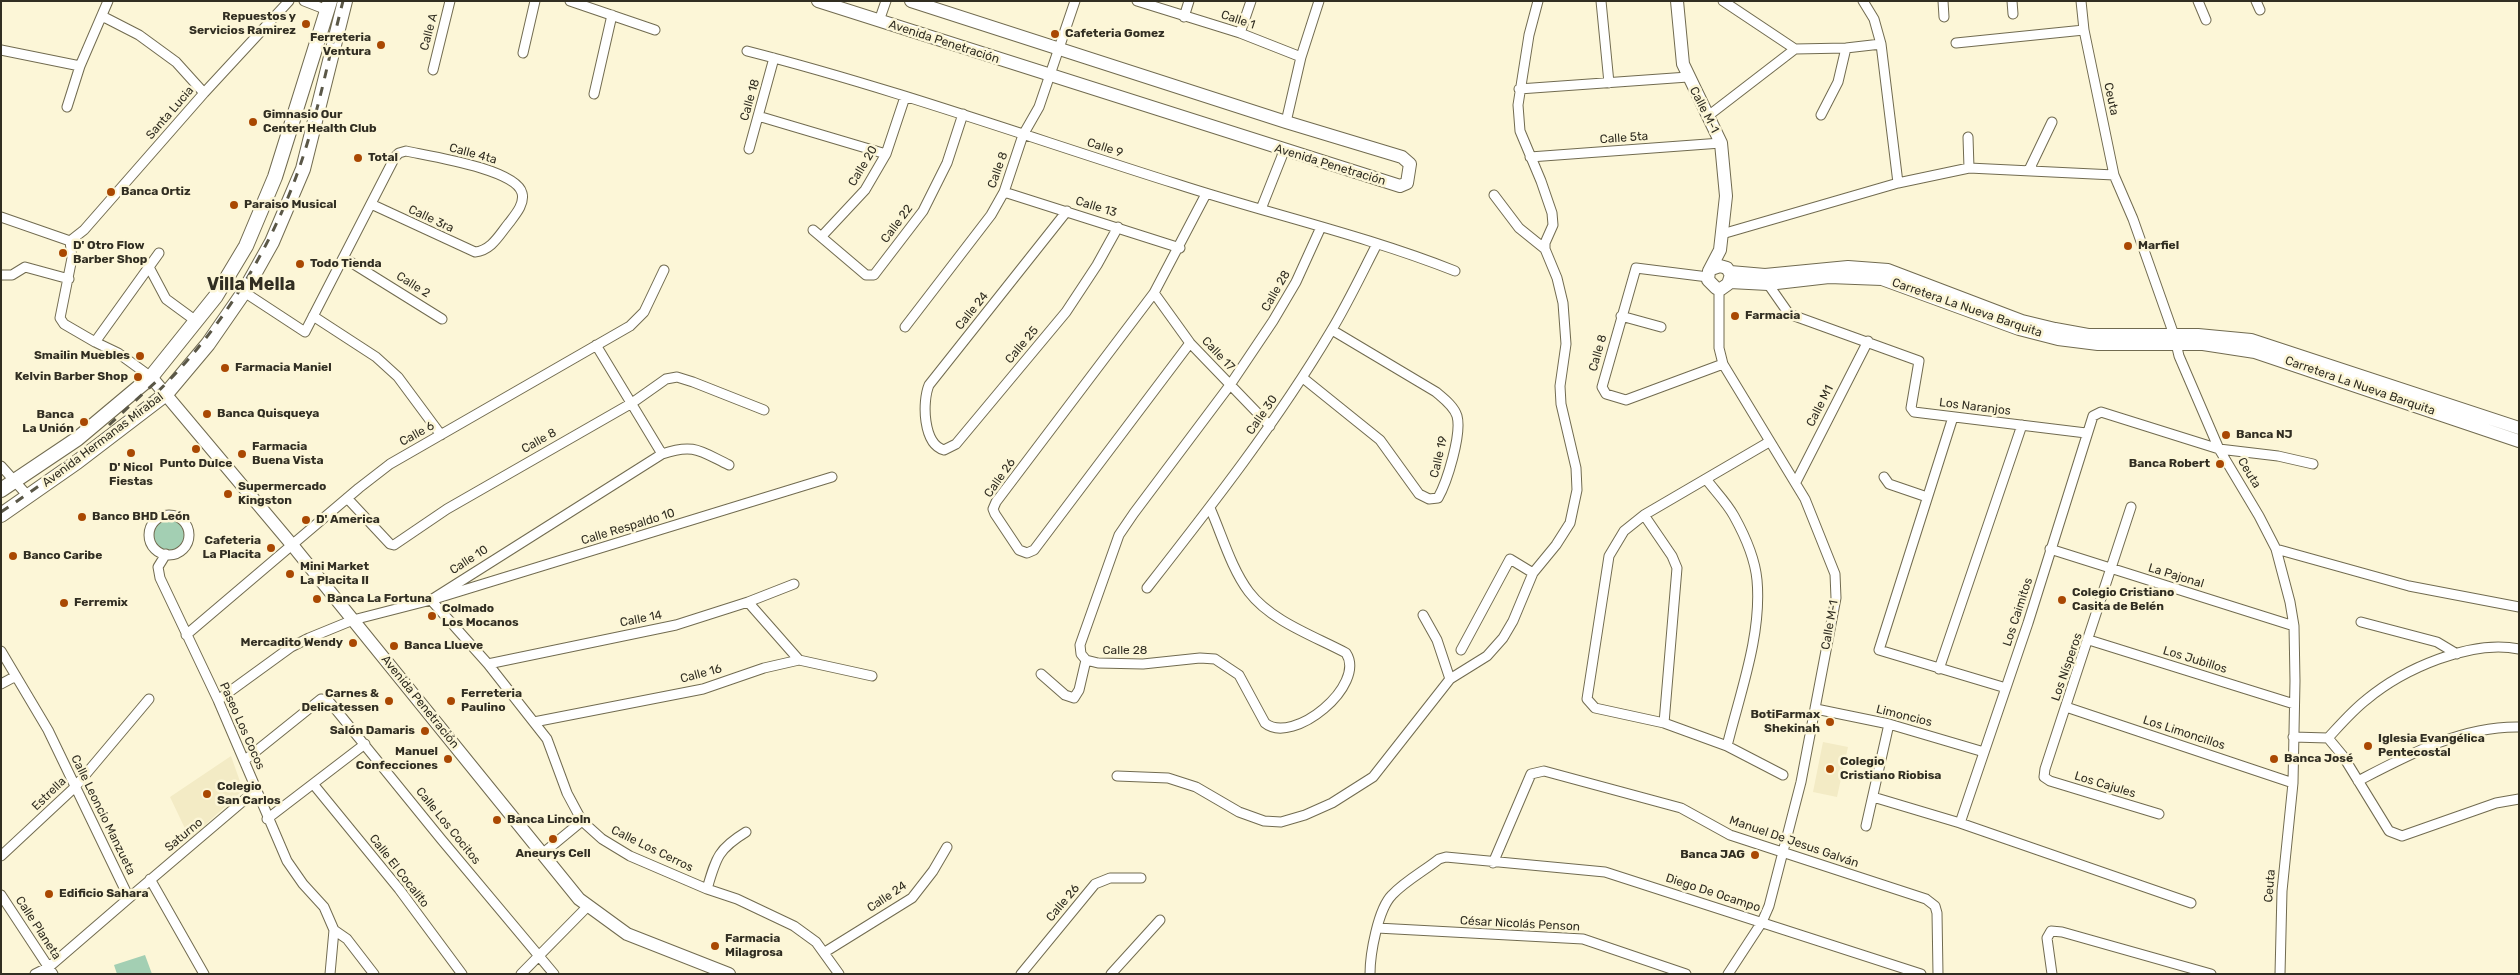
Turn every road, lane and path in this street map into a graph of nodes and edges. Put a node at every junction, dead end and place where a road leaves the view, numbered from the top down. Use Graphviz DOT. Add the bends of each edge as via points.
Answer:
graph roads {
  1 [pos="108,1"];
  2 [pos="289,1"];
  3 [pos="304,1"];
  4 [pos="346,1"];
  5 [pos="450,1"];
  6 [pos="535,1"];
  7 [pos="570,1"];
  8 [pos="818,1"];
  9 [pos="886,1"];
  10 [pos="911,1"];
  11 [pos="1075,1"];
  12 [pos="1137,1"];
  13 [pos="1189,1"];
  14 [pos="1251,1"];
  15 [pos="1319,1"];
  16 [pos="1538,1"];
  17 [pos="1601,1"];
  18 [pos="1677,1"];
  19 [pos="1723,1"];
  20 [pos="1863,1"];
  21 [pos="1943,1"];
  22 [pos="2012,1"];
  23 [pos="2081,1"];
  24 [pos="2198,1"];
  25 [pos="328,6"];
  26 [pos="2013,14"];
  27 [pos="612,15"];
  28 [pos="102,16"];
  29 [pos="1184,16"];
  30 [pos="1944,17"];
  31 [pos="2206,20"];
  32 [pos="879,21"];
  33 [pos="655,30"];
  34 [pos="2084,30"];
  35 [pos="1240,33"];
  36 [pos="1956,43"];
  37 [pos="1880,44"];
  38 [pos="1060,48"];
  39 [pos="1846,48"];
  40 [pos="1795,49"];
  41 [pos="1,50"];
  42 [pos="747,51"];
  43 [pos="523,53"];
  44 [pos="1301,57"];
  45 [pos="774,58"];
  46 [pos="80,66"];
  47 [pos="432,70"];
  48 [pos="1049,76"];
  49 [pos="1688,77"];
  50 [pos="1609,83"];
  51 [pos="1519,90"];
  52 [pos="204,93"];
  53 [pos="594,94"];
  54 [pos="905,98"];
  55 [pos="68,107"];
  56 [pos="963,114"];
  57 [pos="1821,115"];
  58 [pos="758,116"];
  59 [pos="1708,116"];
  60 [pos="1286,122"];
  61 [pos="2052,122"];
  62 [pos="1024,135"];
  63 [pos="1968,137"];
  64 [pos="1721,143"];
  65 [pos="749,148"];
  66 [pos="1284,151"];
  67 [pos="886,154"];
  68 [pos="1530,157"];
  69 [pos="1970,168"];
  70 [pos="2029,170"];
  71 [pos="2114,175"];
  72 [pos="1898,183"];
  73 [pos="1004,192"];
  74 [pos="1206,194"];
  75 [pos="1494,195"];
  76 [pos="371,204"];
  77 [pos="1261,209"];
  78 [pos="1067,211"];
  79 [pos="1,217"];
  80 [pos="1118,227"];
  81 [pos="1321,227"];
  82 [pos="813,230"];
  83 [pos="1722,234"];
  84 [pos="822,236"];
  85 [pos="70,240"];
  86 [pos="1377,244"];
  87 [pos="1180,248"];
  88 [pos="1545,249"];
  89 [pos="1720,250"];
  90 [pos="482,251"];
  91 [pos="158,253"];
  92 [pos="344,258"];
  93 [pos="149,267"];
  94 [pos="664,270"];
  95 [pos="1455,271"];
  96 [pos="1709,273"];
  97 [pos="1,275"];
  98 [pos="1730,275"];
  99 [pos="69,279"];
  100 [pos="1768,284"];
  101 [pos="1718,289"];
  102 [pos="244,292"];
  103 [pos="1154,293"];
  104 [pos="313,316"];
  105 [pos="1621,316"];
  106 [pos="442,319"];
  107 [pos="196,321"];
  108 [pos="905,327"];
  109 [pos="1661,328"];
  110 [pos="1332,330"];
  111 [pos="2175,340"];
  112 [pos="95,342"];
  113 [pos="1868,342"];
  114 [pos="1190,343"];
  115 [pos="596,345"];
  116 [pos="1723,364"];
  117 [pos="151,378"];
  118 [pos="1303,378"];
  119 [pos="1230,385"];
  120 [pos="166,394"];
  121 [pos="632,403"];
  122 [pos="764,410"];
  123 [pos="1953,417"];
  124 [pos="2022,425"];
  125 [pos="1270,426"];
  126 [pos="2519,428"];
  127 [pos="2086,433"];
  128 [pos="441,435"];
  129 [pos="929,436"];
  130 [pos="2519,441"];
  131 [pos="1769,442"];
  132 [pos="2219,449"];
  133 [pos="662,454"];
  134 [pos="2313,464"];
  135 [pos="729,465"];
  136 [pos="1,466"];
  137 [pos="832,477"];
  138 [pos="1884,477"];
  139 [pos="1706,479"];
  140 [pos="14,480"];
  141 [pos="1796,482"];
  142 [pos="1,490"];
  143 [pos="28,496"];
  144 [pos="1927,497"];
  145 [pos="347,498"];
  146 [pos="2132,507"];
  147 [pos="1210,508"];
  148 [pos="1,515"];
  149 [pos="1644,515"];
  150 [pos="293,546"];
  151 [pos="2276,549"];
  152 [pos="2050,550"];
  153 [pos="166,554"];
  154 [pos="2112,570"];
  155 [pos="1533,573"];
  156 [pos="794,584"];
  157 [pos="1147,588"];
  158 [pos="432,600"];
  159 [pos="748,602"];
  160 [pos="2519,607"];
  161 [pos="1423,615"];
  162 [pos="353,620"];
  163 [pos="2361,622"];
  164 [pos="2294,626"];
  165 [pos="186,634"];
  166 [pos="2089,640"];
  167 [pos="2519,649"];
  168 [pos="1460,650"];
  169 [pos="1,651"];
  170 [pos="2456,654"];
  171 [pos="799,660"];
  172 [pos="1086,660"];
  173 [pos="488,664"];
  174 [pos="1939,669"];
  175 [pos="1041,674"];
  176 [pos="16,676"];
  177 [pos="872,676"];
  178 [pos="1450,678"];
  179 [pos="1,684"];
  180 [pos="2006,688"];
  181 [pos="149,700"];
  182 [pos="218,700"];
  183 [pos="2294,704"];
  184 [pos="2066,707"];
  185 [pos="1816,709"];
  186 [pos="534,722"];
  187 [pos="1664,723"];
  188 [pos="1889,724"];
  189 [pos="2519,727"];
  190 [pos="2293,737"];
  191 [pos="2328,738"];
  192 [pos="365,744"];
  193 [pos="1728,746"];
  194 [pos="1984,752"];
  195 [pos="245,760"];
  196 [pos="1783,775"];
  197 [pos="1117,776"];
  198 [pos="2044,777"];
  199 [pos="2358,780"];
  200 [pos="2293,783"];
  201 [pos="314,785"];
  202 [pos="75,787"];
  203 [pos="256,790"];
  204 [pos="1873,796"];
  205 [pos="2519,799"];
  206 [pos="2159,814"];
  207 [pos="267,819"];
  208 [pos="582,821"];
  209 [pos="1960,823"];
  210 [pos="1866,826"];
  211 [pos="746,832"];
  212 [pos="947,847"];
  213 [pos="1784,851"];
  214 [pos="542,854"];
  215 [pos="1,856"];
  216 [pos="1493,863"];
  217 [pos="1141,878"];
  218 [pos="150,879"];
  219 [pos="707,889"];
  220 [pos="1,895"];
  221 [pos="129,898"];
  222 [pos="2191,903"];
  223 [pos="587,908"];
  224 [pos="1160,920"];
  225 [pos="1762,922"];
  226 [pos="1377,928"];
  227 [pos="334,930"];
  228 [pos="825,952"];
  229 [pos="538,955"];
  230 [pos="51,970"];
  231 [pos="34,974"];
  232 [pos="204,974"];
  233 [pos="330,974"];
  234 [pos="374,974"];
  235 [pos="462,974"];
  236 [pos="521,974"];
  237 [pos="554,974"];
  238 [pos="729,974"];
  239 [pos="839,974"];
  240 [pos="1020,974"];
  241 [pos="1111,974"];
  242 [pos="1370,974"];
  243 [pos="1686,974"];
  244 [pos="1728,974"];
  245 [pos="1921,974"];
  246 [pos="1938,974"];
  247 [pos="2052,974"];
  248 [pos="2211,974"];
  249 [pos="2280,974"];
  1 -- 28 [label="street"];
  2 -- 52 [label="street, Santa Lucia"];
  3 -- 25 [label="street"];
  4 -- 102 [label="main road, Avenida Hermanas Mirabal" via="303,169 272,242"];
  5 -- 47 [label="street, Calle A"];
  6 -- 43 [label="street"];
  7 -- 27 [label="street"];
  8 -- 32 [label="street, Avenida Penetración"];
  9 -- 32 [label="street"];
  10 -- 38 [label="street, Avenida Penetración"];
  11 -- 38 [label="street, Calle 8"];
  12 -- 29 [label="street, Calle 1"];
  13 -- 29 [label="street"];
  14 -- 35 [label="street"];
  15 -- 44 [label="street"];
  16 -- 51 [label="street" via="1528,35"];
  17 -- 50 [label="street"];
  18 -- 49 [label="street, Calle M-1" via="1683,64"];
  19 -- 40 [label="street"];
  20 -- 37 [label="street" via="1874,19"];
  21 -- 30 [label="street"];
  22 -- 26 [label="street"];
  23 -- 34 [label="street, Ceuta"];
  24 -- 31 [label="street"];
  25 -- 107 [label="main road, Avenida Hermanas Mirabal" via="268,194 246,246 216,296"];
  27 -- 33 [label="street"];
  27 -- 53 [label="street"];
  28 -- 46 [label="street"];
  28 -- 52 [label="street" via="139,35 176,62"];
  29 -- 35 [label="street, Calle 1"];
  32 -- 48 [label="street, Avenida Penetración"];
  34 -- 36 [label="street"];
  34 -- 71 [label="street, Ceuta"];
  35 -- 44 [label="street, Calle 1"];
  37 -- 39 [label="street"];
  37 -- 72 [label="street"];
  38 -- 48 [label="street, Calle 8"];
  38 -- 60 [label="street, Avenida Penetración"];
  39 -- 40 [label="street"];
  39 -- 57 [label="street" via="1838,82"];
  40 -- 59 [label="street"];
  41 -- 46 [label="street"];
  42 -- 45 [label="street, Calle 9"];
  44 -- 60 [label="street"];
  45 -- 54 [label="street, Calle 9"];
  45 -- 58 [label="street, Calle 18"];
  46 -- 55 [label="street"];
  48 -- 62 [label="street, Calle 8" via="1039,107"];
  48 -- 66 [label="street, Avenida Penetración"];
  49 -- 50 [label="street"];
  49 -- 59 [label="street, Calle M-1"];
  50 -- 51 [label="street"];
  51 -- 68 [label="street" via="1520,131"];
  52 -- 85 [label="street, Santa Lucia" via="84,230"];
  54 -- 56 [label="street, Calle 9"];
  54 -- 67 [label="street, Calle 20"];
  56 -- 62 [label="street, Calle 9"];
  56 -- 84 [label="street, Calle 22" via="947,163 923,211 874,275 866,275"];
  58 -- 65 [label="street, Calle 18"];
  58 -- 67 [label="street"];
  59 -- 64 [label="street, Calle M-1"];
  60 -- 66 [label="street, Avenida Penetración" via="1402,157 1411,169 1407,183 1400,186"];
  61 -- 70 [label="street"];
  62 -- 73 [label="street, Calle 8"];
  62 -- 74 [label="street, Calle 9"];
  63 -- 69 [label="street"];
  64 -- 68 [label="street, Calle 5ta"];
  64 -- 83 [label="street, Calle M-1" via="1726,196"];
  66 -- 77 [label="street"];
  67 -- 84 [label="street, Calle 20" via="865,190"];
  68 -- 88 [label="street" via="1552,213 1553,225"];
  69 -- 70 [label="street"];
  69 -- 72 [label="street"];
  70 -- 71 [label="street"];
  71 -- 111 [label="street, Ceuta" via="2133,219"];
  72 -- 83 [label="street"];
  73 -- 78 [label="street, Calle 13"];
  73 -- 108 [label="street, Calle 8" via="991,215"];
  74 -- 77 [label="street, Calle 9"];
  74 -- 87 [label="street, Calle 26"];
  75 -- 88 [label="street" via="1518,228"];
  76 -- 90 [label="street, Calle 3ra" via="468,250"];
  76 -- 90 [label="street, Calle 4ta" via="399,153 406,151 494,171 519,187 522,201 488,248"];
  76 -- 92 [label="street"];
  77 -- 81 [label="street, Calle 9"];
  78 -- 80 [label="street, Calle 13"];
  78 -- 129 [label="street, Calle 24" via="929,385 925,395"];
  79 -- 85 [label="street"];
  80 -- 87 [label="street, Calle 13"];
  80 -- 129 [label="street, Calle 25" via="1066,312 956,444 944,450 937,448"];
  81 -- 86 [label="street, Calle 9"];
  81 -- 119 [label="street, Calle 28" via="1296,282"];
  82 -- 84 [label="street, Calle 22"];
  83 -- 89 [label="street, Calle M-1"];
  85 -- 99 [label="street"];
  86 -- 95 [label="street, Calle 9"];
  86 -- 110 [label="street, Calle 30"];
  87 -- 103 [label="street, Calle 26"];
  88 -- 155 [label="street" via="1563,303 1566,344 1561,404 1576,468 1577,490 1570,523"];
  89 -- 96 [label="street, Calle M-1"];
  89 -- 98 [label="street"];
  91 -- 93 [label="street"];
  92 -- 104 [label="street"];
  92 -- 106 [label="street, Calle 2"];
  93 -- 107 [label="street" via="166,298"];
  93 -- 112 [label="street"];
  94 -- 115 [label="street, Calle 6" via="644,312 630,326"];
  96 -- 98 [label="street" via="1720,266"];
  96 -- 101 [label="street" via="1711,285"];
  96 -- 105 [label="street, Calle 8" via="1636,268"];
  97 -- 99 [label="street" via="12,275 25,266"];
  98 -- 100 [label="street, Carretera La Nueva Barquita"];
  98 -- 101 [label="street" via="1726,286"];
  98 -- 111 [label="street, Carretera La Nueva Barquita" via="1869,267 1888,270 2022,320 2055,329 2088,335"];
  99 -- 112 [label="street" via="60,318 64,324"];
  100 -- 111 [label="street, Carretera La Nueva Barquita" via="1829,277 1882,279 2019,329 2058,339 2098,344"];
  100 -- 113 [label="street" via="1789,314"];
  101 -- 116 [label="street, Calle M-1" via="1719,348"];
  102 -- 104 [label="street" via="305,332"];
  102 -- 120 [label="main road, Avenida Hermanas Mirabal" via="208,344"];
  103 -- 114 [label="street, Calle 17"];
  103 -- 114 [label="street, Calle 26" via="996,502 995,514 1019,550 1027,553 1034,550"];
  104 -- 128 [label="street" via="376,356 398,377"];
  105 -- 109 [label="street"];
  105 -- 116 [label="street, Calle 8" via="1602,387 1606,394 1626,400"];
  107 -- 117 [label="main road, Avenida Hermanas Mirabal"];
  110 -- 118 [label="street, Calle 30"];
  110 -- 118 [label="street, Calle 19" via="1436,392 1456,415 1457,435 1445,485 1438,498 1429,500 1420,494 1380,440"];
  111 -- 126 [label="street, Carretera La Nueva Barquita" via="2223,336 2276,346"];
  111 -- 130 [label="street, Carretera La Nueva Barquita" via="2272,357"];
  111 -- 132 [label="street, Ceuta" via="2178,356"];
  112 -- 117 [label="street" via="118,353"];
  113 -- 123 [label="street, Los Naranjos" via="1919,361 1912,410"];
  113 -- 141 [label="street, Calle M1"];
  114 -- 119 [label="street, Calle 17"];
  115 -- 121 [label="street"];
  115 -- 128 [label="street, Calle 6"];
  116 -- 131 [label="street, Calle M-1"];
  117 -- 120 [label="street, Avenida Penetración"];
  117 -- 140 [label="main road, Avenida Hermanas Mirabal" via="77,438"];
  118 -- 125 [label="street, Calle 30"];
  119 -- 125 [label="street, Calle 17"];
  119 -- 172 [label="street, Calle 28" via="1120,536 1080,645"];
  120 -- 143 [label="main road, Avenida Hermanas Mirabal"];
  120 -- 150 [label="street, Avenida Penetración"];
  121 -- 122 [label="street, Calle 8" via="666,379 677,377"];
  121 -- 133 [label="street"];
  121 -- 145 [label="street, Calle 8" via="448,509 399,544 390,544"];
  123 -- 124 [label="street, Los Naranjos"];
  123 -- 144 [label="street"];
  124 -- 127 [label="street, Los Naranjos"];
  124 -- 174 [label="street"];
  125 -- 147 [label="street, Calle 30"];
  127 -- 132 [label="street, Los Caimitos" via="2093,416 2101,412"];
  127 -- 152 [label="street, Los Caimitos"];
  128 -- 145 [label="street, Calle 6" via="390,464"];
  131 -- 139 [label="street"];
  131 -- 141 [label="street, Calle M-1"];
  132 -- 134 [label="street"];
  132 -- 151 [label="street, Ceuta"];
  133 -- 135 [label="street, Calle 10" via="692,448"];
  133 -- 158 [label="street, Calle 10"];
  136 -- 140 [label="street"];
  137 -- 158 [label="street, Calle Respaldo 10"];
  138 -- 144 [label="street" via="1889,484"];
  139 -- 149 [label="street"];
  139 -- 193 [label="street" via="1734,515 1748,545 1757,579 1752,643"];
  140 -- 142 [label="main road, Avenida Hermanas Mirabal"];
  140 -- 143 [label="street"];
  141 -- 185 [label="street, Calle M-1" via="1835,574 1836,598"];
  143 -- 148 [label="main road, Avenida Hermanas Mirabal"];
  144 -- 174 [label="street" via="1879,647 1882,652"];
  145 -- 150 [label="street, Calle 6"];
  146 -- 154 [label="street, Los Nísperos"];
  147 -- 157 [label="street, Calle 30"];
  147 -- 172 [label="street, Calle 28" via="1249,592 1265,608 1346,653 1351,667 1333,700 1320,712 1288,728 1272,728 1265,723 1239,675 1215,660 1200,658 1143,664 1098,664"];
  149 -- 187 [label="street" via="1677,568"];
  149 -- 187 [label="street" via="1624,531 1609,556 1587,699 1594,708"];
  150 -- 162 [label="street, Avenida Penetración"];
  150 -- 165 [label="street, Calle 6"];
  151 -- 160 [label="street" via="2409,586"];
  151 -- 164 [label="street, Ceuta"];
  152 -- 154 [label="street, La Pajonal"];
  152 -- 180 [label="street, Los Caimitos"];
  153 -- 153 [label="street" via="179,552 188,542 188,529 175,516 162,516 150,531 151,543"];
  153 -- 165 [label="street, Paseo Los Cocos" via="158,566 160,578"];
  154 -- 164 [label="street, La Pajonal"];
  154 -- 166 [label="street, Los Nísperos"];
  155 -- 168 [label="street" via="1510,559"];
  155 -- 178 [label="street" via="1503,638 1487,656"];
  156 -- 159 [label="street, Calle 14"];
  158 -- 162 [label="street, Calle 10"];
  158 -- 173 [label="street, Calle Los Cerros"];
  159 -- 171 [label="street"];
  159 -- 173 [label="street, Calle 14" via="676,625"];
  161 -- 178 [label="street" via="1438,640"];
  162 -- 182 [label="street, Calle 10" via="291,647"];
  162 -- 214 [label="street, Avenida Penetración"];
  163 -- 170 [label="street" via="2437,642"];
  164 -- 183 [label="street, Ceuta"];
  165 -- 182 [label="street, Paseo Los Cocos"];
  166 -- 183 [label="street, Los Jubillos"];
  166 -- 184 [label="street, Los Nísperos"];
  167 -- 170 [label="street" via="2478,648"];
  169 -- 176 [label="street, Calle Leoncio Manzueta"];
  170 -- 191 [label="street" via="2407,672 2366,700"];
  171 -- 177 [label="street, Calle 16"];
  171 -- 186 [label="street, Calle 16" via="703,689"];
  172 -- 175 [label="street" via="1074,698 1065,695"];
  173 -- 186 [label="street, Calle Los Cerros"];
  174 -- 180 [label="street"];
  176 -- 179 [label="street"];
  176 -- 202 [label="street, Calle Leoncio Manzueta" via="48,730"];
  178 -- 197 [label="street" via="1373,777 1332,803 1305,815 1281,822 1264,821 1239,812 1196,787 1168,778"];
  180 -- 194 [label="street, Los Caimitos"];
  181 -- 202 [label="street, Estrella"];
  182 -- 195 [label="street, Paseo Los Cocos"];
  183 -- 190 [label="street, Ceuta"];
  184 -- 198 [label="street, Los Nísperos"];
  184 -- 200 [label="street, Los Limoncillos"];
  185 -- 188 [label="street, Limoncios"];
  185 -- 213 [label="street, Calle M-1"];
  186 -- 208 [label="street, Calle Los Cerros" via="547,739 567,793"];
  187 -- 193 [label="street"];
  188 -- 194 [label="street, Limoncios"];
  188 -- 204 [label="street"];
  189 -- 199 [label="street" via="2496,727 2445,740"];
  190 -- 191 [label="street"];
  190 -- 200 [label="street, Ceuta"];
  191 -- 199 [label="street"];
  192 -- 195 [label="street, Calle Los Cocitos" via="328,700 321,699"];
  192 -- 201 [label="street"];
  192 -- 229 [label="street, Calle Los Cocitos"];
  193 -- 196 [label="street"];
  194 -- 209 [label="street, Los Caimitos"];
  195 -- 203 [label="street, Paseo Los Cocos"];
  198 -- 206 [label="street, Los Cajules"];
  199 -- 205 [label="street" via="2389,831 2402,836 2496,803"];
  200 -- 249 [label="street, Ceuta" via="2282,891"];
  201 -- 207 [label="street"];
  201 -- 235 [label="street, Calle El Cocalito" via="399,889"];
  202 -- 215 [label="street, Estrella"];
  202 -- 221 [label="street, Calle Leoncio Manzueta"];
  203 -- 207 [label="street, Paseo Los Cocos"];
  203 -- 218 [label="street, Saturno"];
  204 -- 209 [label="street"];
  204 -- 210 [label="street"];
  207 -- 227 [label="street, Paseo Los Cocos" via="287,861 324,907"];
  208 -- 214 [label="street"];
  208 -- 219 [label="street, Calle Los Cerros" via="602,839 630,856"];
  209 -- 222 [label="street"];
  211 -- 219 [label="street" via="727,843 715,860"];
  212 -- 228 [label="street, Calle 24" via="912,898"];
  213 -- 216 [label="street, Manuel De Jesus Galván" via="1730,835 1681,808 1544,771 1531,774"];
  213 -- 225 [label="street, Calle M-1"];
  213 -- 246 [label="street, Manuel De Jesus Galván" via="1926,900 1935,906"];
  214 -- 223 [label="street, Avenida Penetración"];
  216 -- 225 [label="street, Diego De Ocampo" via="1605,872"];
  216 -- 226 [label="street, Diego De Ocampo" via="1446,857 1439,859 1391,896"];
  217 -- 240 [label="street, Calle 26" via="1110,878 1095,884"];
  218 -- 221 [label="street, Calle Leoncio Manzueta"];
  218 -- 232 [label="street, Calle Leoncio Manzueta"];
  219 -- 228 [label="street, Calle Los Cerros" via="737,899 794,926"];
  220 -- 230 [label="street, Calle Planeta"];
  221 -- 230 [label="street"];
  223 -- 229 [label="street"];
  223 -- 238 [label="street, Avenida Penetración" via="627,934"];
  224 -- 241 [label="street"];
  225 -- 244 [label="street, Calle M-1"];
  225 -- 245 [label="street, Diego De Ocampo"];
  226 -- 242 [label="street, Diego De Ocampo" via="1370,957"];
  226 -- 243 [label="street, César Nicolás Penson" via="1583,939"];
  227 -- 233 [label="street"];
  227 -- 234 [label="street, Paseo Los Cocos" via="347,939"];
  228 -- 239 [label="street, Calle Los Cerros"];
  229 -- 236 [label="street"];
  229 -- 237 [label="street, Calle Los Cocitos"];
  230 -- 231 [label="street"];
  247 -- 248 [label="street" via="2046,938 2051,931"];
}
